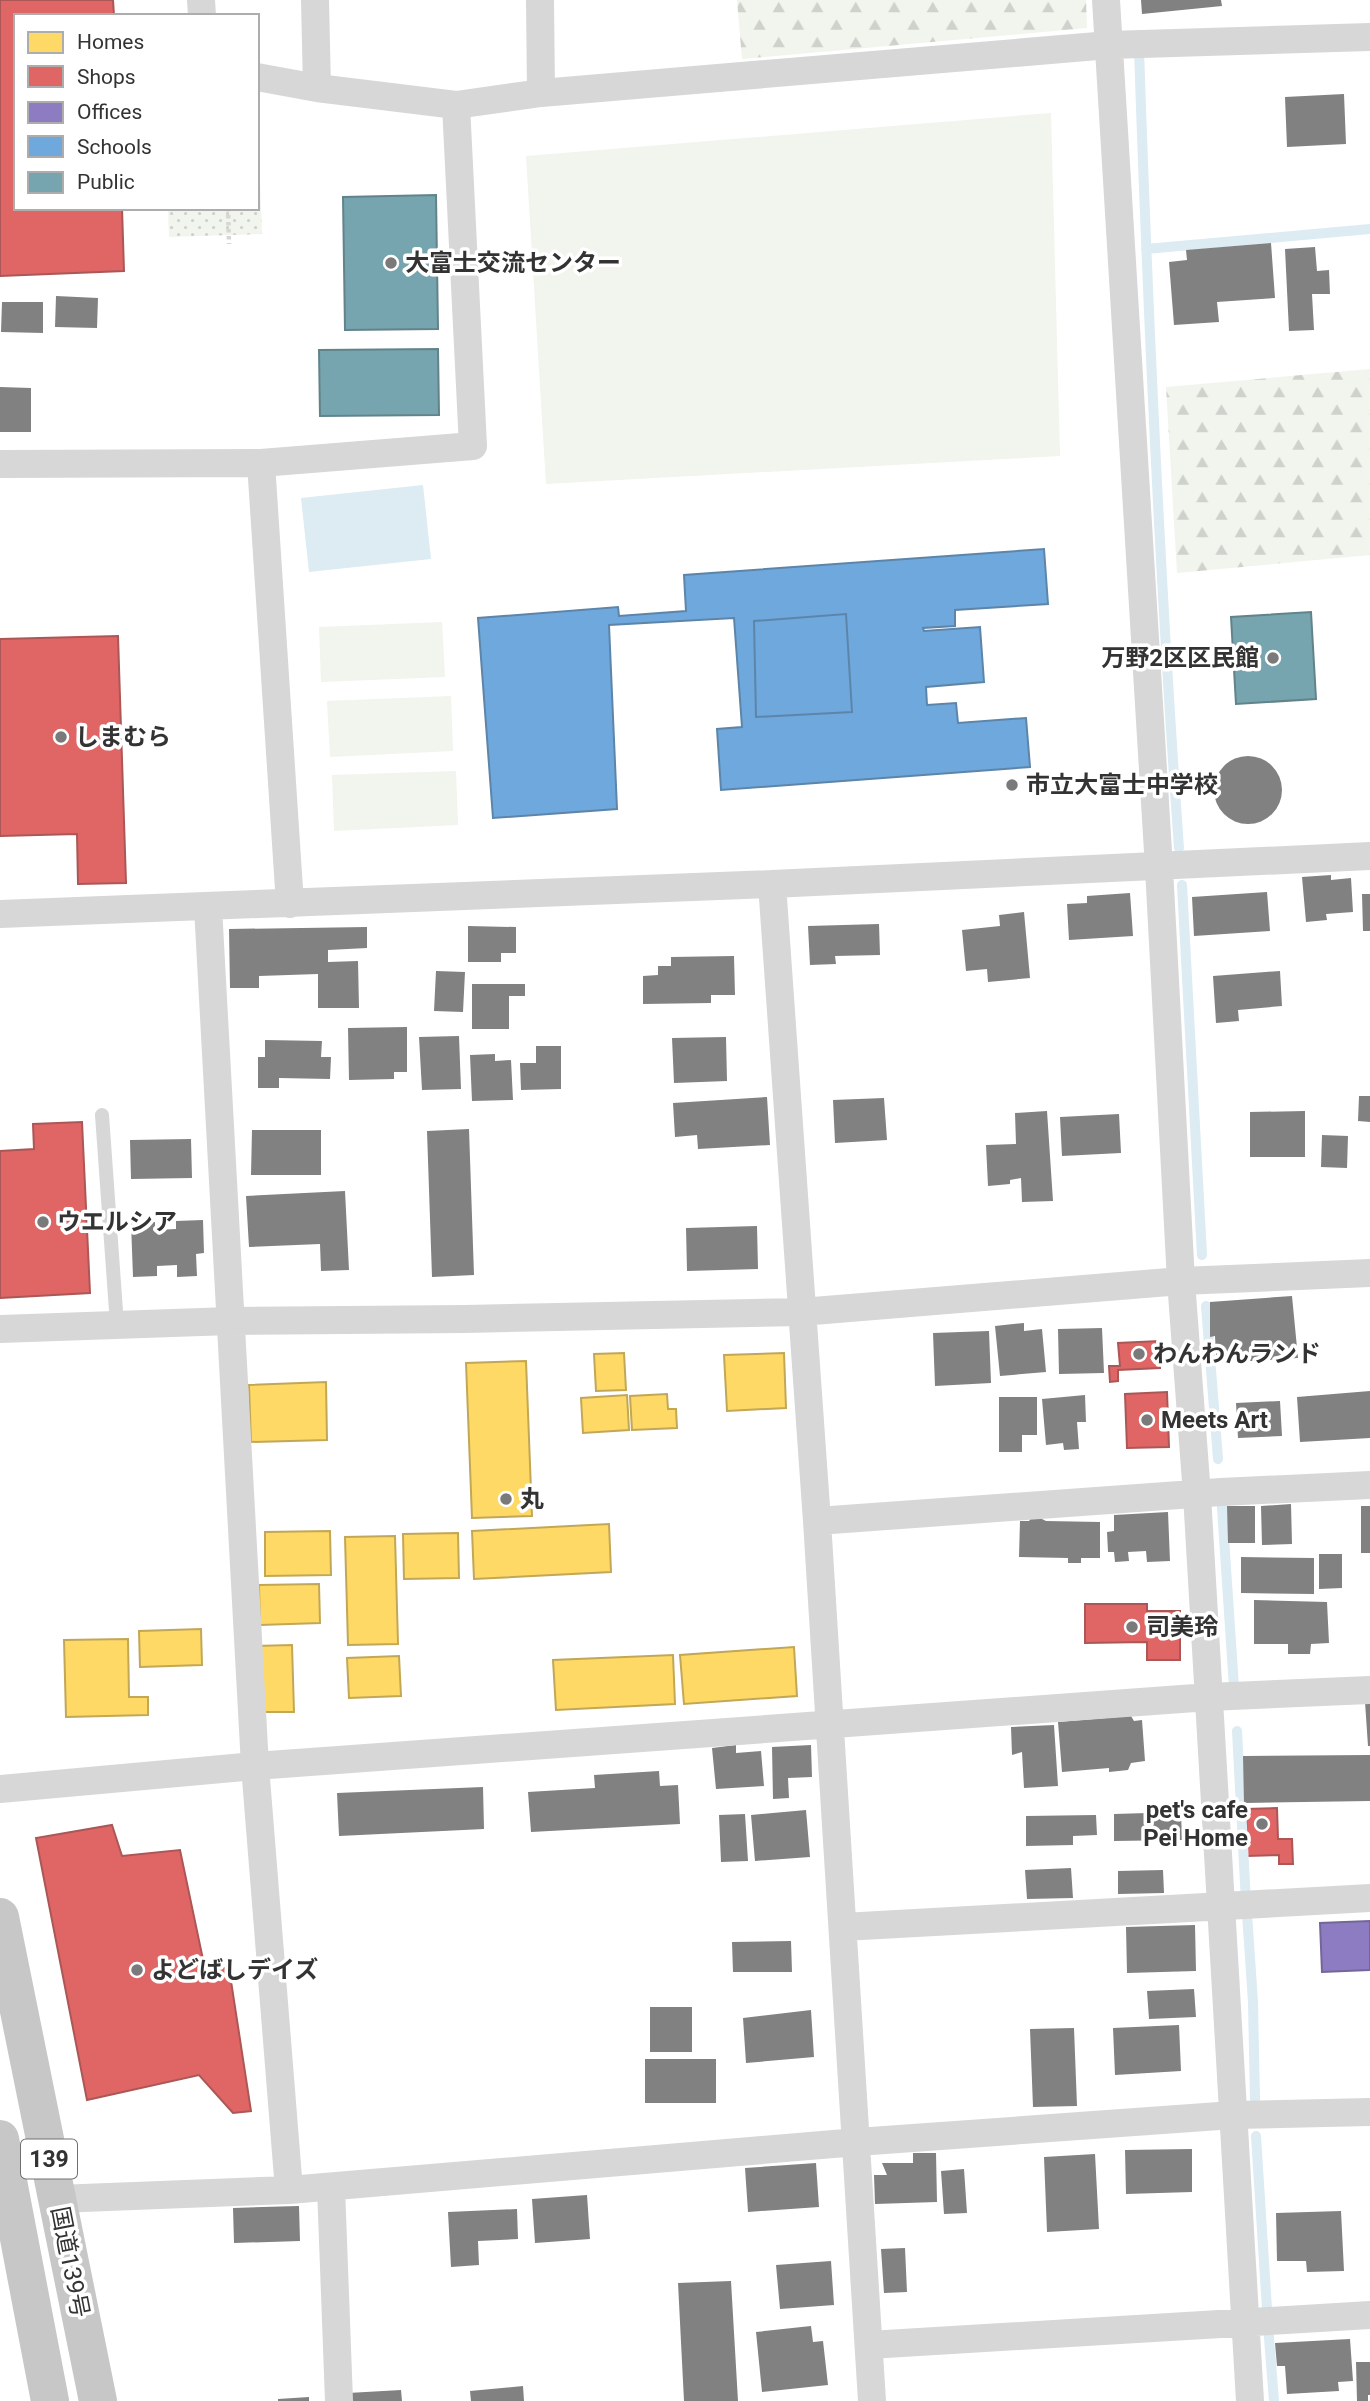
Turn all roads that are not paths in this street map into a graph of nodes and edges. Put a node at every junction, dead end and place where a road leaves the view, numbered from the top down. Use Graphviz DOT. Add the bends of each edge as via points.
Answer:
graph roads {
  1 [pos="316,0"];
  2 [pos="540,0"];
  3 [pos="1106,0"];
  4 [pos="1370,37"];
  5 [pos="1109,45"];
  6 [pos="259,76"];
  7 [pos="317,88"];
  8 [pos="541,93"];
  9 [pos="456,104"];
  10 [pos="261,463"];
  11 [pos="0,464"];
  12 [pos="1370,856"];
  13 [pos="1159,868"];
  14 [pos="772,884"];
  15 [pos="290,904"];
  16 [pos="208,907"];
  17 [pos="0,914"];
  18 [pos="102,1115"];
  19 [pos="1370,1273"];
  20 [pos="1181,1281"];
  21 [pos="802,1311"];
  22 [pos="230,1321"];
  23 [pos="117,1325"];
  24 [pos="0,1329"];
  25 [pos="1370,1485"];
  26 [pos="1197,1495"];
  27 [pos="817,1521"];
  28 [pos="1370,1690"];
  29 [pos="1209,1697"];
  30 [pos="830,1726"];
  31 [pos="255,1766"];
  32 [pos="0,1789"];
  33 [pos="1370,1898"];
  34 [pos="1223,1907"];
  35 [pos="0,1917"];
  36 [pos="843,1927"];
  37 [pos="1370,2112"];
  38 [pos="1233,2115"];
  39 [pos="0,2139"];
  40 [pos="857,2142"];
  41 [pos="331,2187"];
  42 [pos="289,2190"];
  43 [pos="57,2199"];
  44 [pos="1370,2315"];
  45 [pos="1245,2322"];
  46 [pos="869,2345"];
  47 [pos="50,2401"];
  48 [pos="98,2401"];
  49 [pos="340,2401"];
  50 [pos="872,2401"];
  51 [pos="1250,2401"];
  1 -- 7 [label="street"];
  2 -- 8 [label="street"];
  3 -- 5 [label="street"];
  4 -- 5 [label="street"];
  5 -- 8 [label="street"];
  5 -- 13 [label="street"];
  6 -- 7 [label="street"];
  7 -- 9 [label="street"];
  8 -- 9 [label="street"];
  9 -- 10 [label="street" via="473,446"];
  10 -- 11 [label="street"];
  10 -- 15 [label="street"];
  12 -- 13 [label="street"];
  13 -- 14 [label="street"];
  13 -- 20 [label="street"];
  14 -- 15 [label="street"];
  14 -- 21 [label="street"];
  15 -- 16 [label="street"];
  16 -- 17 [label="street"];
  16 -- 22 [label="street"];
  18 -- 23 [label="lane"];
  19 -- 20 [label="street"];
  20 -- 21 [label="street"];
  20 -- 26 [label="street"];
  21 -- 22 [label="street"];
  21 -- 27 [label="street"];
  22 -- 23 [label="street"];
  22 -- 31 [label="street"];
  23 -- 24 [label="street"];
  25 -- 26 [label="street"];
  26 -- 27 [label="street"];
  26 -- 29 [label="street"];
  27 -- 30 [label="street"];
  28 -- 29 [label="street"];
  29 -- 30 [label="street"];
  29 -- 34 [label="street"];
  30 -- 31 [label="street"];
  30 -- 36 [label="street"];
  31 -- 32 [label="street"];
  31 -- 42 [label="street"];
  33 -- 34 [label="street"];
  34 -- 36 [label="street"];
  34 -- 38 [label="street"];
  35 -- 43 [label="highway, 国道139号 / 139"];
  36 -- 40 [label="street"];
  37 -- 38 [label="street"];
  38 -- 40 [label="street"];
  38 -- 45 [label="street"];
  39 -- 47 [label="highway, 国道139号 / 139"];
  40 -- 41 [label="street"];
  40 -- 46 [label="street"];
  41 -- 42 [label="street"];
  41 -- 49 [label="street"];
  42 -- 43 [label="street"];
  43 -- 48 [label="highway, 国道139号 / 139"];
  44 -- 45 [label="street"];
  45 -- 46 [label="street"];
  45 -- 51 [label="street"];
  46 -- 50 [label="street"];
}
